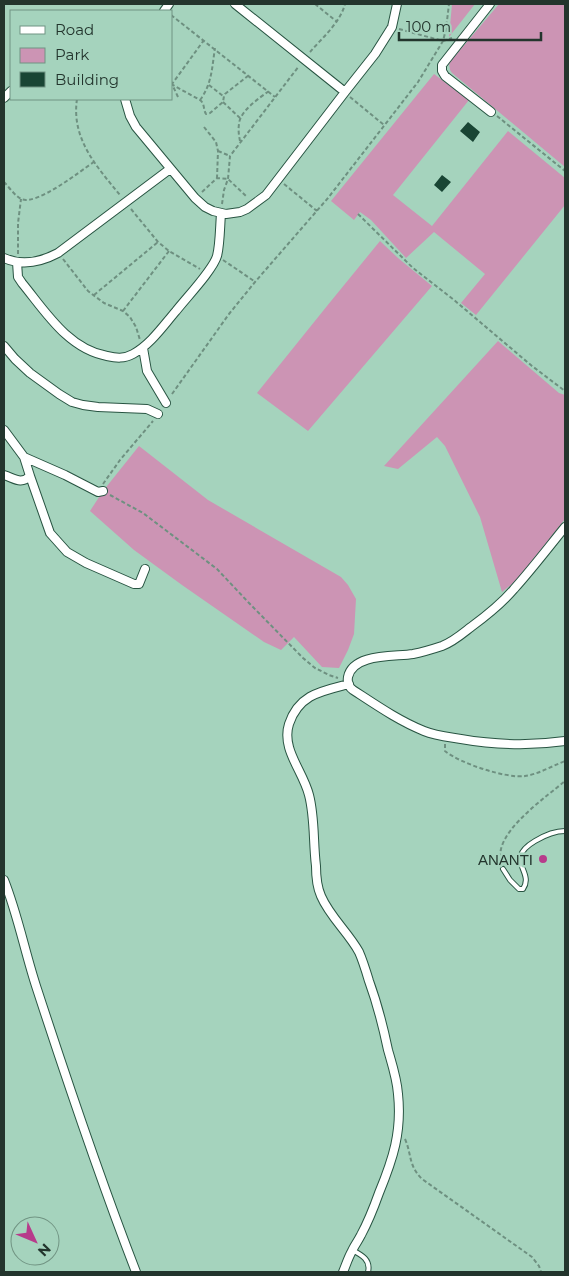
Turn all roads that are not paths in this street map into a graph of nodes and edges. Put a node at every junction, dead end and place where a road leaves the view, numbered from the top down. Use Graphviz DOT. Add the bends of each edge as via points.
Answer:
graph roads {
  1 [pos="235,4"];
  2 [pos="397,4"];
  3 [pos="490,4"];
  4 [pos="345,92"];
  5 [pos="125,100"];
  6 [pos="491,112"];
  7 [pos="170,169"];
  8 [pos="221,214"];
  9 [pos="4,258"];
  10 [pos="17,262"];
  11 [pos="4,346"];
  12 [pos="143,348"];
  13 [pos="166,403"];
  14 [pos="158,414"];
  15 [pos="4,430"];
  16 [pos="24,457"];
  17 [pos="4,475"];
  18 [pos="30,476"];
  19 [pos="100,491"];
  20 [pos="565,527"];
  21 [pos="145,569"];
  22 [pos="348,682"];
  23 [pos="565,741"];
  24 [pos="565,831"];
  25 [pos="503,869"];
  26 [pos="4,880"];
  27 [pos="352,1250"];
  28 [pos="136,1272"];
  29 [pos="343,1272"];
  30 [pos="368,1272"];
  1 -- 4 [label="street"];
  2 -- 4 [label="street" via="392,27"];
  3 -- 6 [label="street" via="442,65 442,71"];
  4 -- 8 [label="street" via="266,195 247,210"];
  5 -- 7 [label="street" via="133,121"];
  7 -- 8 [label="street" via="195,198 208,209"];
  7 -- 10 [label="street" via="58,253 36,262"];
  8 -- 12 [label="street" via="217,256 207,273"];
  9 -- 10 [label="street"];
  10 -- 12 [label="street" via="18,277 22,283 72,340 91,352 114,358 123,358"];
  11 -- 14 [label="street" via="30,373 72,402 98,407 147,409"];
  12 -- 13 [label="street" via="146,371"];
  15 -- 16 [label="street"];
  16 -- 18 [label="street"];
  16 -- 19 [label="street"];
  17 -- 18 [label="street" via="18,481"];
  18 -- 21 [label="street" via="50,533 67,552 134,584 139,584"];
  20 -- 22 [label="street" via="513,590 461,635 425,651 367,659 354,667"];
  22 -- 23 [label="street" via="353,690 423,731 497,744"];
  22 -- 27 [label="street" via="306,698 294,713 287,735 289,750 309,794 320,894 330,914 359,952 367,972 398,1093 399,1129 392,1161"];
  24 -- 25 [label="lane" via="546,835 522,850 526,883 523,889 514,885"];
  26 -- 28 [label="street" via="76,1107"];
  27 -- 29 [label="street"];
  27 -- 30 [label="lane" via="366,1258"];
}
